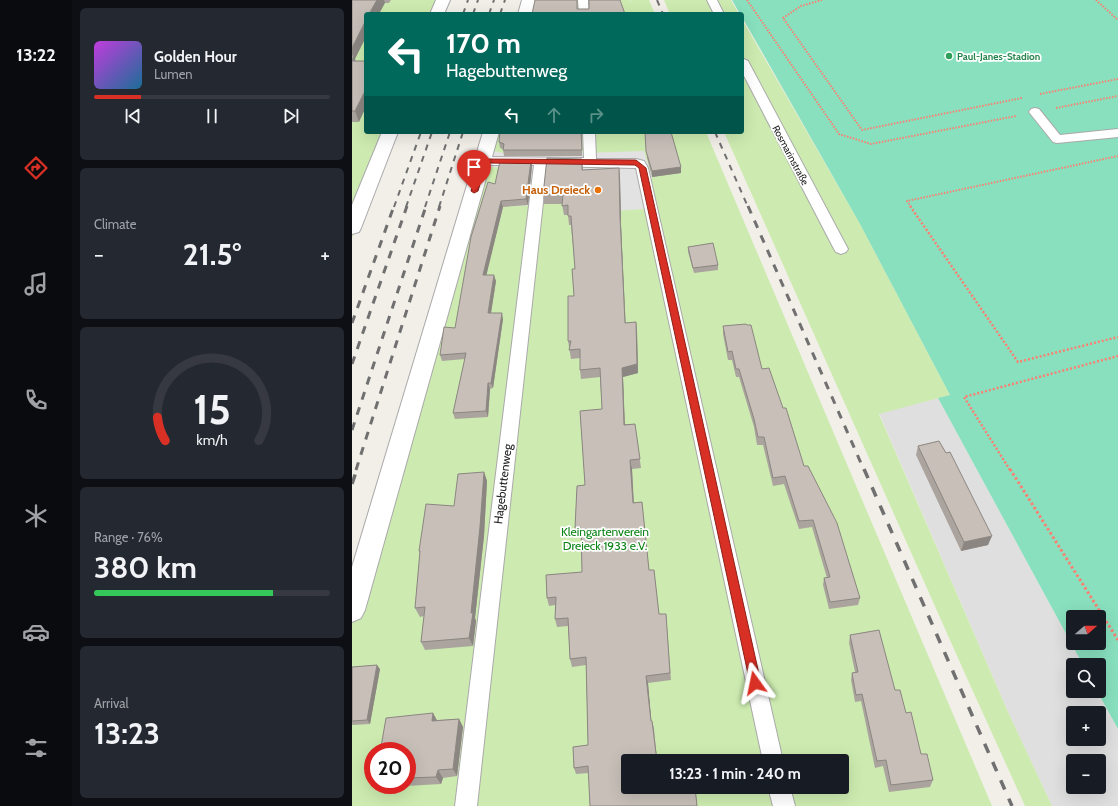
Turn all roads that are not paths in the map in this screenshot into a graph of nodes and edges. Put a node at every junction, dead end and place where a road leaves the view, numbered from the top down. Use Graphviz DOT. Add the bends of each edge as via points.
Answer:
graph roads {
  1 [pos="443,0"];
  2 [pos="529,0"];
  3 [pos="583,0"];
  4 [pos="712,0"];
  5 [pos="438,12"];
  6 [pos="526,12"];
  7 [pos="584,12"];
  8 [pos="718,12"];
  9 [pos="744,65"];
  10 [pos="1035,112"];
  11 [pos="1118,133"];
  12 [pos="389,134"];
  13 [pos="490,134"];
  14 [pos="589,134"];
  15 [pos="483,161"];
  16 [pos="541,162"];
  17 [pos="590,162"];
  18 [pos="352,228"];
  19 [pos="841,249"];
  20 [pos="352,610"];
  21 [pos="771,754"];
  22 [pos="781,794"];
  23 [pos="466,806"];
  24 [pos="784,806"];
  1 -- 5 [label="street"];
  2 -- 6 [label="street"];
  3 -- 7 [label="lane"];
  4 -- 8 [label="lane"];
  9 -- 19 [label="lane, Rosmarinstraße"];
  10 -- 11 [label="lane" via="1058,140"];
  12 -- 18 [label="street"];
  13 -- 15 [label="street"];
  14 -- 17 [label="lane"];
  15 -- 16 [label="lane"];
  15 -- 20 [label="street"];
  16 -- 17 [label="lane"];
  16 -- 23 [label="lane, Hagebuttenweg"];
  17 -- 21 [label="lane" via="636,163 642,168"];
  22 -- 24 [label="lane"];
}
